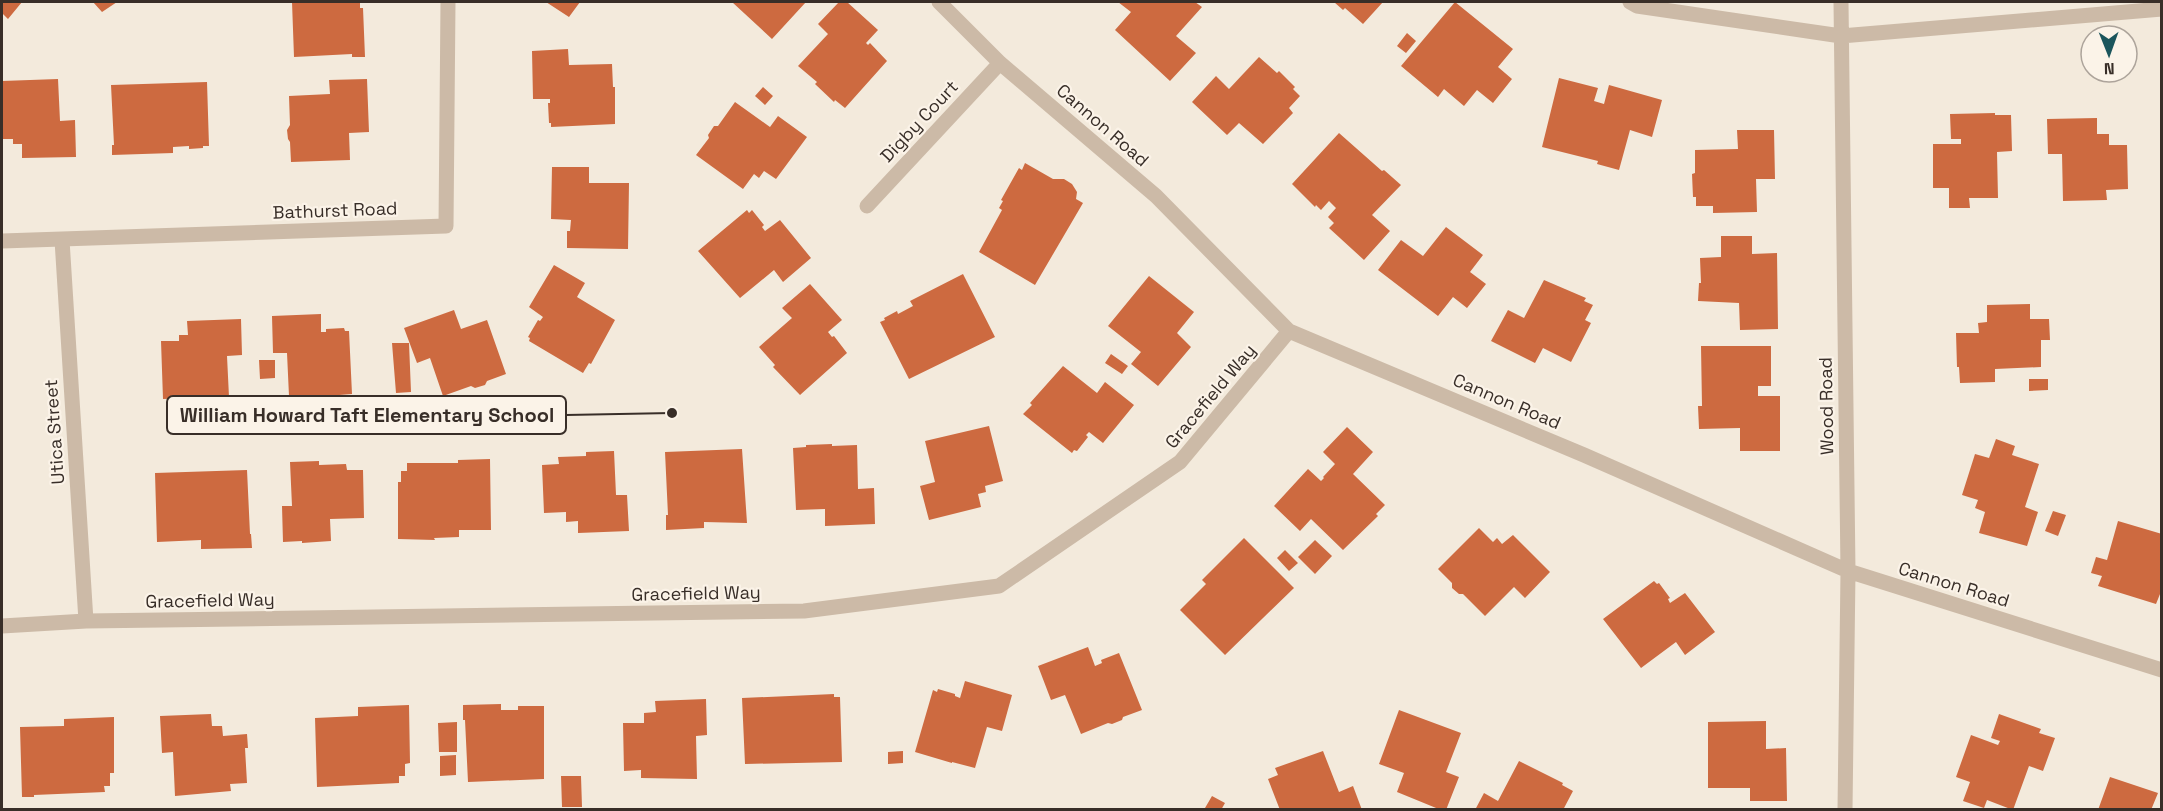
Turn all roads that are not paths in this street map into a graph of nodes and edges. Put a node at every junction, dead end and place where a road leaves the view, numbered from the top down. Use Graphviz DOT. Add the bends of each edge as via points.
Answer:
graph roads {
  1 [pos="448,2"];
  2 [pos="939,2"];
  3 [pos="1630,2"];
  4 [pos="1842,2"];
  5 [pos="2162,9"];
  6 [pos="1841,36"];
  7 [pos="1000,63"];
  8 [pos="867,206"];
  9 [pos="62,240"];
  10 [pos="2,241"];
  11 [pos="1289,331"];
  12 [pos="1848,572"];
  13 [pos="86,621"];
  14 [pos="2,626"];
  15 [pos="2162,670"];
  16 [pos="1845,810"];
  1 -- 9 [label="street, Bathurst Road" via="446,226"];
  2 -- 7 [label="street, Cannon Road"];
  3 -- 6 [label="street"];
  4 -- 6 [label="street, Wood Road"];
  5 -- 6 [label="street"];
  6 -- 12 [label="street, Wood Road"];
  7 -- 8 [label="street, Digby Court"];
  7 -- 11 [label="street, Cannon Road" via="1156,196"];
  9 -- 10 [label="street, Bathurst Road"];
  9 -- 13 [label="street, Utica Street"];
  11 -- 12 [label="street, Cannon Road"];
  11 -- 13 [label="street, Gracefield Way" via="1180,462 999,586 804,611"];
  12 -- 15 [label="street, Cannon Road"];
  12 -- 16 [label="street, Wood Road"];
  13 -- 14 [label="street, Gracefield Way"];
}
